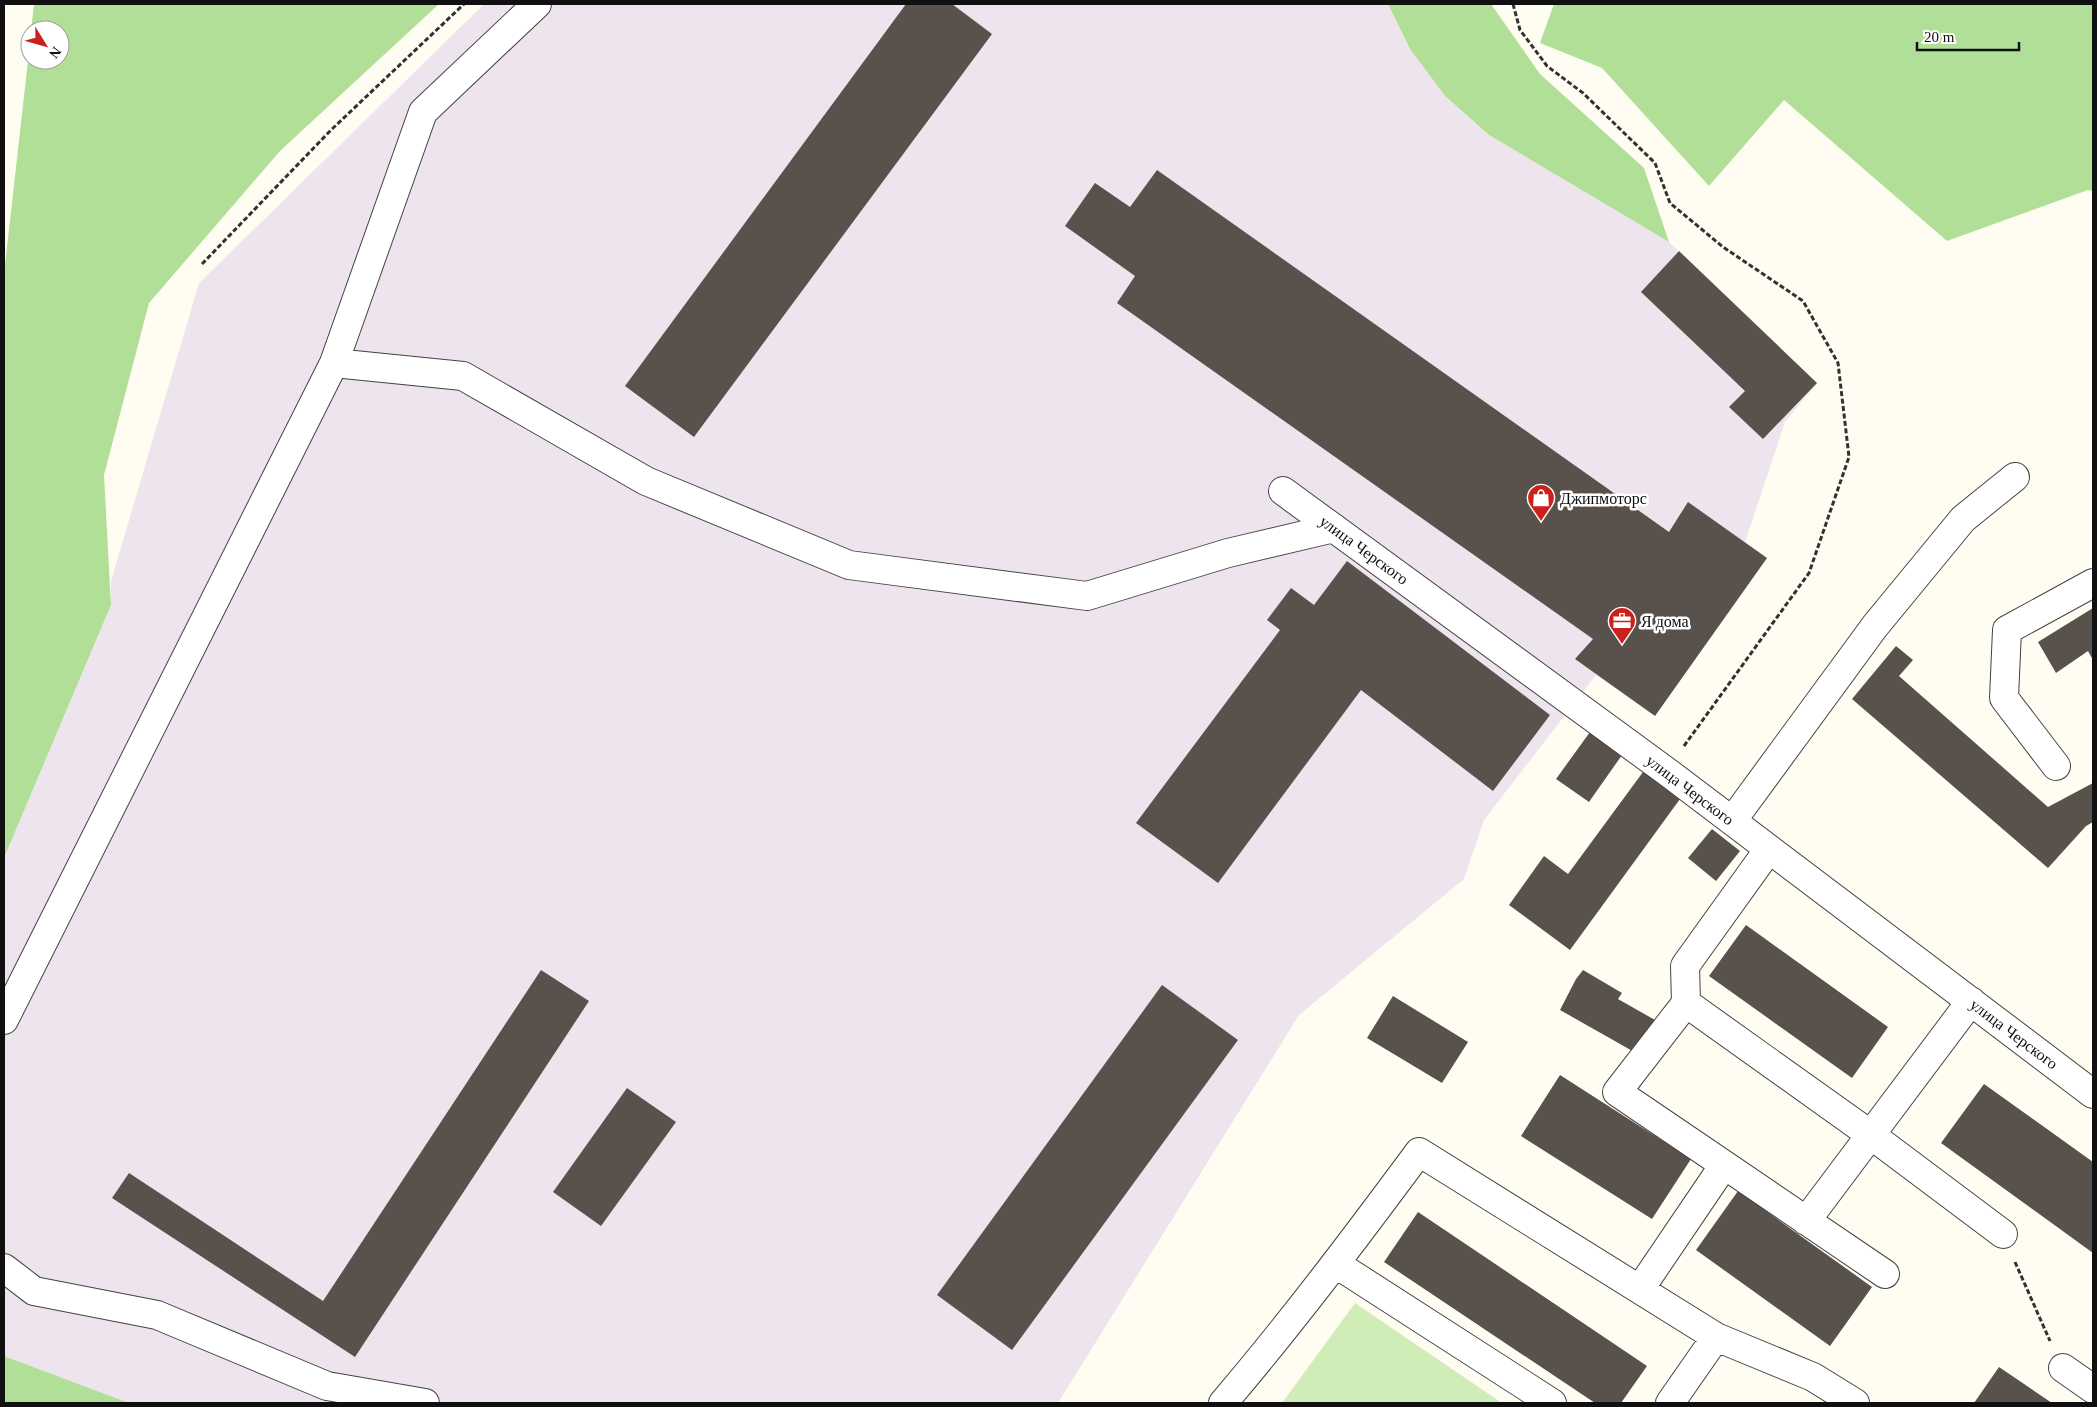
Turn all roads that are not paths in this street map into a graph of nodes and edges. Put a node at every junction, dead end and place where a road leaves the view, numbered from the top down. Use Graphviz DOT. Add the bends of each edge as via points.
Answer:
graph roads {
  1 [pos="537,4"];
  2 [pos="334,363"];
  3 [pos="2014,477"];
  4 [pos="1283,491"];
  5 [pos="1334,528"];
  6 [pos="2093,583"];
  7 [pos="2056,766"];
  8 [pos="1732,820"];
  9 [pos="1769,849"];
  10 [pos="1970,1001"];
  11 [pos="1686,1003"];
  12 [pos="4,1020"];
  13 [pos="2093,1094"];
  14 [pos="1871,1135"];
  15 [pos="1724,1165"];
  16 [pos="1806,1221"];
  17 [pos="2003,1234"];
  18 [pos="1336,1264"];
  19 [pos="4,1268"];
  20 [pos="1885,1274"];
  21 [pos="1640,1289"];
  22 [pos="1716,1337"];
  23 [pos="2063,1368"];
  24 [pos="2093,1389"];
  25 [pos="425,1403"];
  26 [pos="1223,1403"];
  27 [pos="1552,1403"];
  28 [pos="1670,1403"];
  29 [pos="1855,1403"];
  1 -- 2 [label="street" via="423,112"];
  2 -- 5 [label="street" via="463,376 646,481 849,565 1087,596 1228,553"];
  2 -- 12 [label="street"];
  3 -- 8 [label="street" via="1963,519 1881,618"];
  4 -- 5 [label="street, улица Черского"];
  5 -- 8 [label="street, улица Черского"];
  6 -- 7 [label="street" via="2007,630 2004,698"];
  8 -- 9 [label="street, улица Черского"];
  9 -- 10 [label="street, улица Черского"];
  9 -- 11 [label="street" via="1685,966"];
  10 -- 13 [label="street, улица Черского"];
  10 -- 14 [label="street"];
  11 -- 14 [label="street"];
  11 -- 15 [label="street" via="1617,1092"];
  14 -- 16 [label="street"];
  14 -- 17 [label="street"];
  15 -- 16 [label="street"];
  15 -- 21 [label="street"];
  16 -- 20 [label="street"];
  18 -- 21 [label="street" via="1420,1152"];
  18 -- 26 [label="street"];
  18 -- 27 [label="street"];
  19 -- 25 [label="street" via="34,1291 157,1315 327,1386"];
  21 -- 22 [label="street"];
  22 -- 28 [label="street"];
  22 -- 29 [label="street" via="1813,1377"];
  23 -- 24 [label="street"];
}
